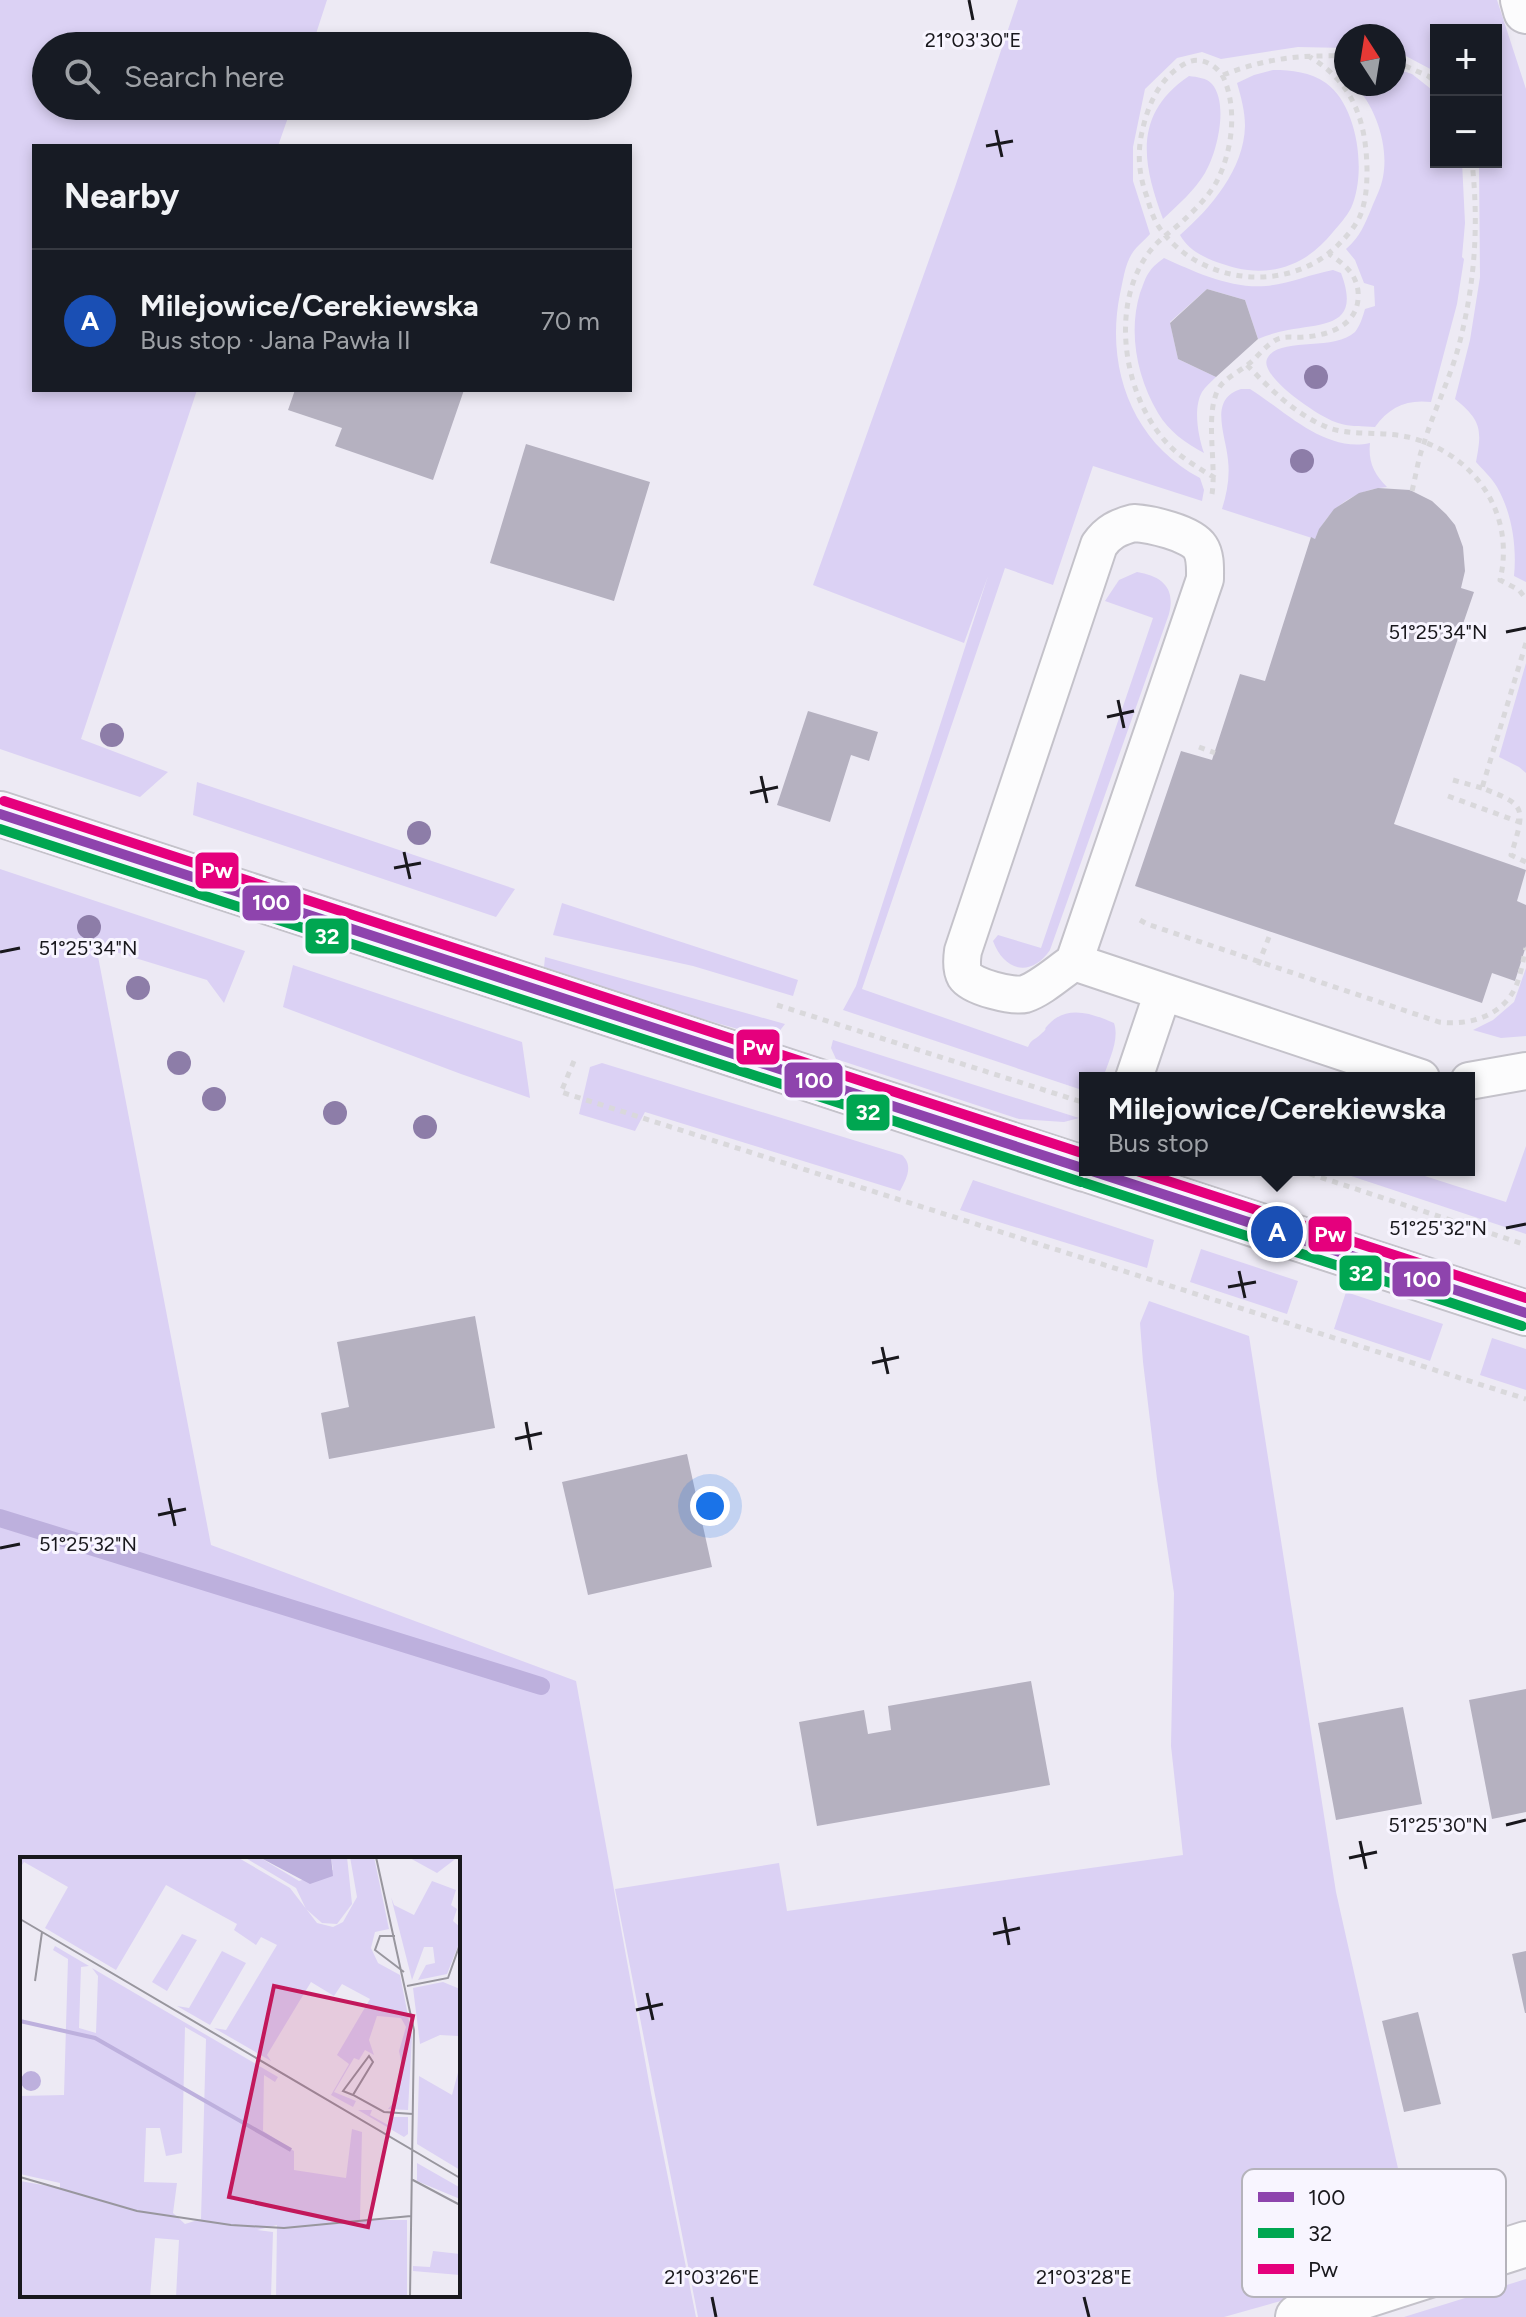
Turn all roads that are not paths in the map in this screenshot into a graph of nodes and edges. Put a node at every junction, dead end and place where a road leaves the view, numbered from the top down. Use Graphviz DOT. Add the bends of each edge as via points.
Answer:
graph roads {
  1 [pos="1523,0"];
  2 [pos="1526,11"];
  3 [pos="0,814"];
  4 [pos="1074,962"];
  5 [pos="1163,992"];
  6 [pos="1526,1071"];
  7 [pos="1136,1072"];
  8 [pos="1403,1072"];
  9 [pos="1475,1080"];
  10 [pos="1079,1166"];
  11 [pos="1110,1176"];
  12 [pos="1526,1313"];
  13 [pos="1526,2244"];
  14 [pos="1506,2250"];
  15 [pos="1360,2297"];
  16 [pos="1298,2317"];
  1 -- 2 [label="main road"];
  3 -- 10 [label="main road"];
  4 -- 4 [label="lane" via="1020,995 974,984 962,964 1099,545 1123,526 1148,524 1193,539 1201,549 1205,579"];
  4 -- 5 [label="lane"];
  5 -- 7 [label="lane"];
  5 -- 8 [label="lane"];
  6 -- 9 [label="lane"];
  11 -- 12 [label="main road"];
  13 -- 14 [label="main road"];
  15 -- 16 [label="main road"];
}
